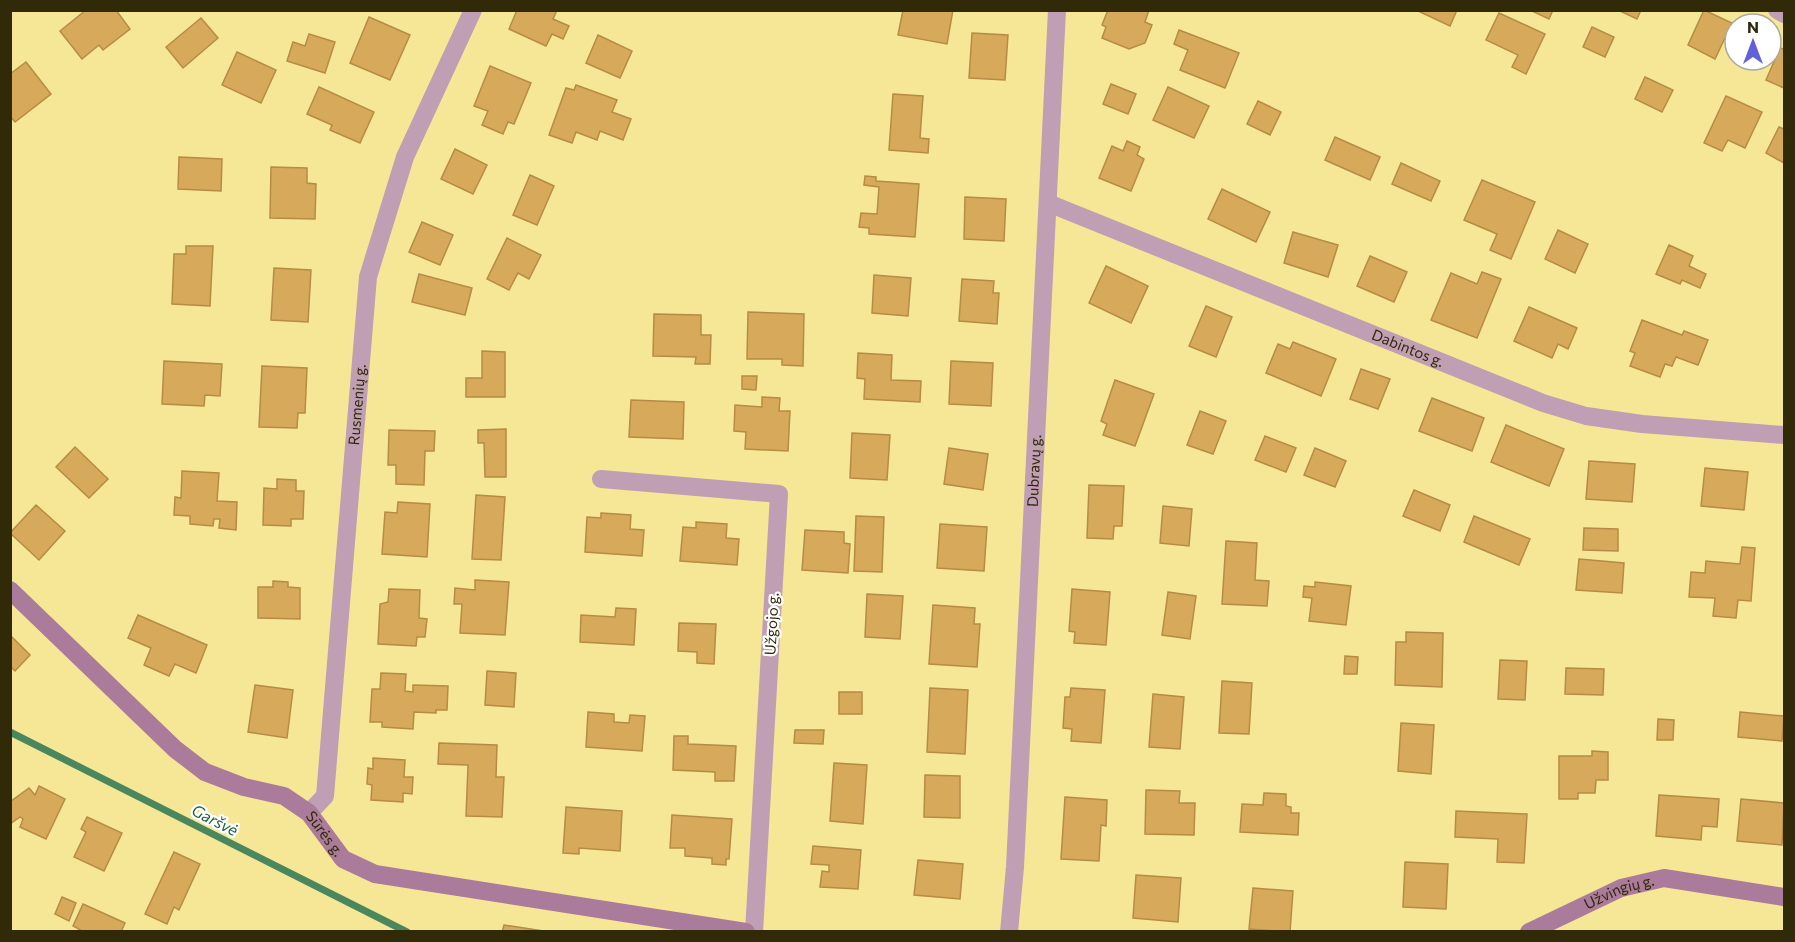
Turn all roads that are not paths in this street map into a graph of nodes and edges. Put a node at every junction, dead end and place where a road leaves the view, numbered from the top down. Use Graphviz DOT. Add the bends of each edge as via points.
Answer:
graph roads {
  1 [pos="473,10"];
  2 [pos="1057,10"];
  3 [pos="1777,10"];
  4 [pos="1785,14"];
  5 [pos="1047,203"];
  6 [pos="1785,435"];
  7 [pos="601,479"];
  8 [pos="10,590"];
  9 [pos="309,813"];
  10 [pos="1785,897"];
  11 [pos="746,932"];
  12 [pos="754,932"];
  13 [pos="1009,932"];
  14 [pos="1530,932"];
  1 -- 9 [label="street, Rusmenių g." via="405,157 368,277 325,796"];
  2 -- 5 [label="street, Dubravų g."];
  3 -- 4 [label="street"];
  5 -- 6 [label="street, Dabintos g." via="1543,403 1586,416 1642,424"];
  5 -- 13 [label="street, Dubravų g."];
  7 -- 12 [label="street, Užgojo g." via="779,494"];
  8 -- 9 [label="street, Sūrės g." via="175,749 205,772 244,787 284,796"];
  9 -- 11 [label="street, Sūrės g." via="343,859 375,874"];
  10 -- 14 [label="street, Užvingių g." via="1664,878 1621,888"];
}
